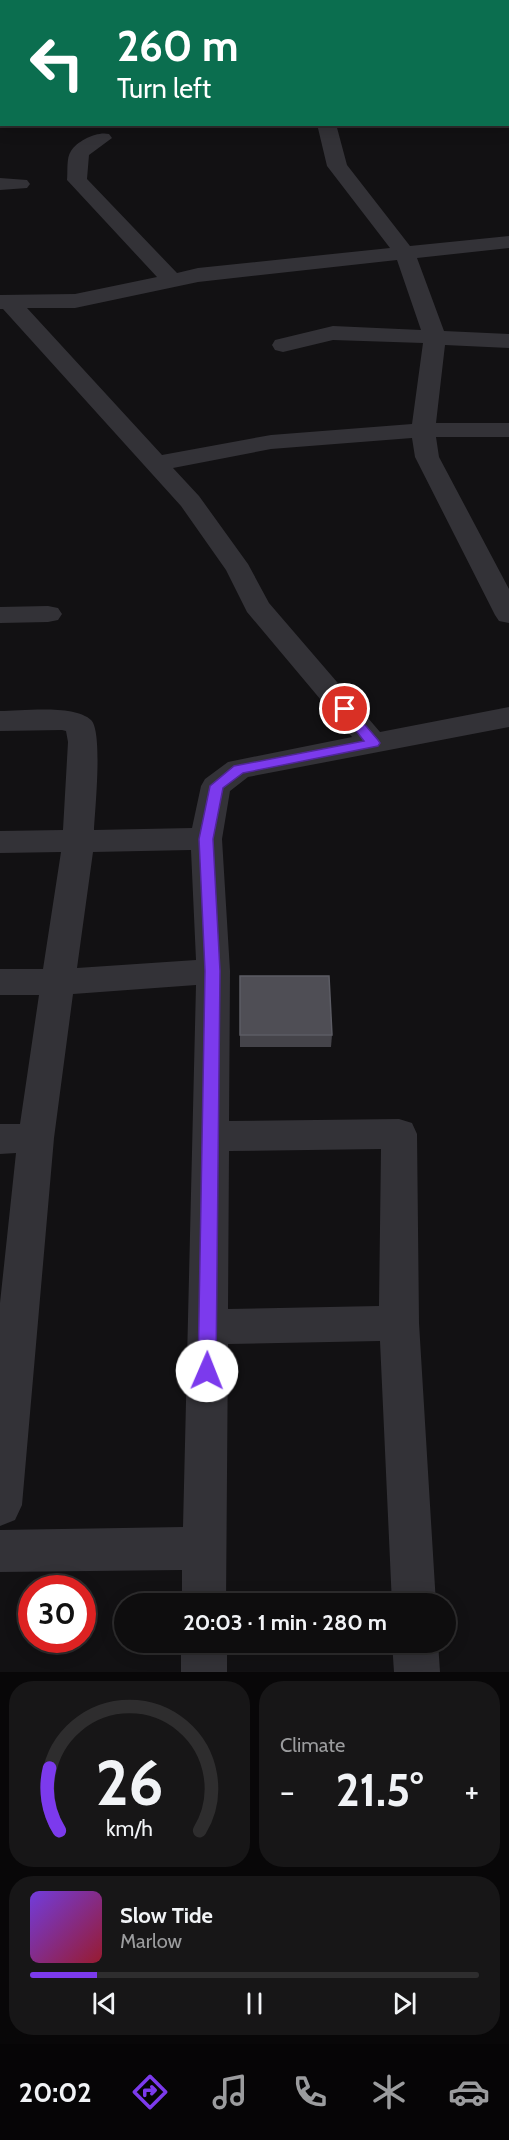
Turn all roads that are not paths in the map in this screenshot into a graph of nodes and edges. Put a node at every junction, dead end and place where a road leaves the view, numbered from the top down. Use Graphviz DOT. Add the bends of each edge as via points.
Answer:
graph roads {
  1 [pos="327,126"];
  2 [pos="102,138"];
  3 [pos="509,242"];
  4 [pos="405,254"];
  5 [pos="172,280"];
  6 [pos="4,302"];
  7 [pos="435,337"];
  8 [pos="509,341"];
  9 [pos="283,345"];
  10 [pos="423,430"];
  11 [pos="509,430"];
  12 [pos="158,463"];
  13 [pos="48,614"];
  14 [pos="0,615"];
  15 [pos="509,615"];
  16 [pos="509,717"];
  17 [pos="0,721"];
  18 [pos="373,743"];
  19 [pos="206,839"];
  20 [pos="78,842"];
  21 [pos="0,843"];
  22 [pos="213,971"];
  23 [pos="0,982"];
  24 [pos="58,982"];
  25 [pos="210,1136"];
  26 [pos="36,1138"];
  27 [pos="0,1139"];
  28 [pos="399,1323"];
  29 [pos="208,1327"];
  30 [pos="9,1330"];
  31 [pos="0,1504"];
  32 [pos="205,1548"];
  33 [pos="0,1551"];
  34 [pos="204,1593"];
  35 [pos="413,1593"];
  36 [pos="204,1653"];
  37 [pos="416,1653"];
  38 [pos="204,1672"];
  39 [pos="417,1672"];
  1 -- 4 [label="street" via="337,166"];
  2 -- 5 [label="street" via="79,153 77,180"];
  3 -- 4 [label="street"];
  4 -- 5 [label="street"];
  4 -- 7 [label="street"];
  5 -- 6 [label="street" via="75,301"];
  6 -- 12 [label="street"];
  7 -- 8 [label="street"];
  7 -- 9 [label="street" via="333,333"];
  7 -- 10 [label="street"];
  10 -- 11 [label="street"];
  10 -- 12 [label="street" via="271,442"];
  10 -- 15 [label="street" via="427,457"];
  12 -- 18 [label="street" via="239,570 257,606"];
  13 -- 14 [label="street"];
  16 -- 18 [label="street"];
  17 -- 20 [label="street" via="65,720 80,726 83,742"];
  18 -- 19 [label="street" via="239,769 216,786"];
  19 -- 20 [label="street"];
  19 -- 22 [label="street"];
  20 -- 21 [label="street"];
  20 -- 24 [label="street"];
  22 -- 24 [label="street"];
  22 -- 25 [label="street"];
  23 -- 24 [label="street"];
  24 -- 26 [label="street"];
  25 -- 28 [label="street" via="399,1134"];
  25 -- 29 [label="street"];
  26 -- 27 [label="street"];
  26 -- 30 [label="street"];
  28 -- 29 [label="street"];
  28 -- 35 [label="street"];
  29 -- 32 [label="street"];
  30 -- 31 [label="street"];
  32 -- 33 [label="street"];
  32 -- 34 [label="street"];
  36 -- 38 [label="street"];
  37 -- 39 [label="street"];
}
